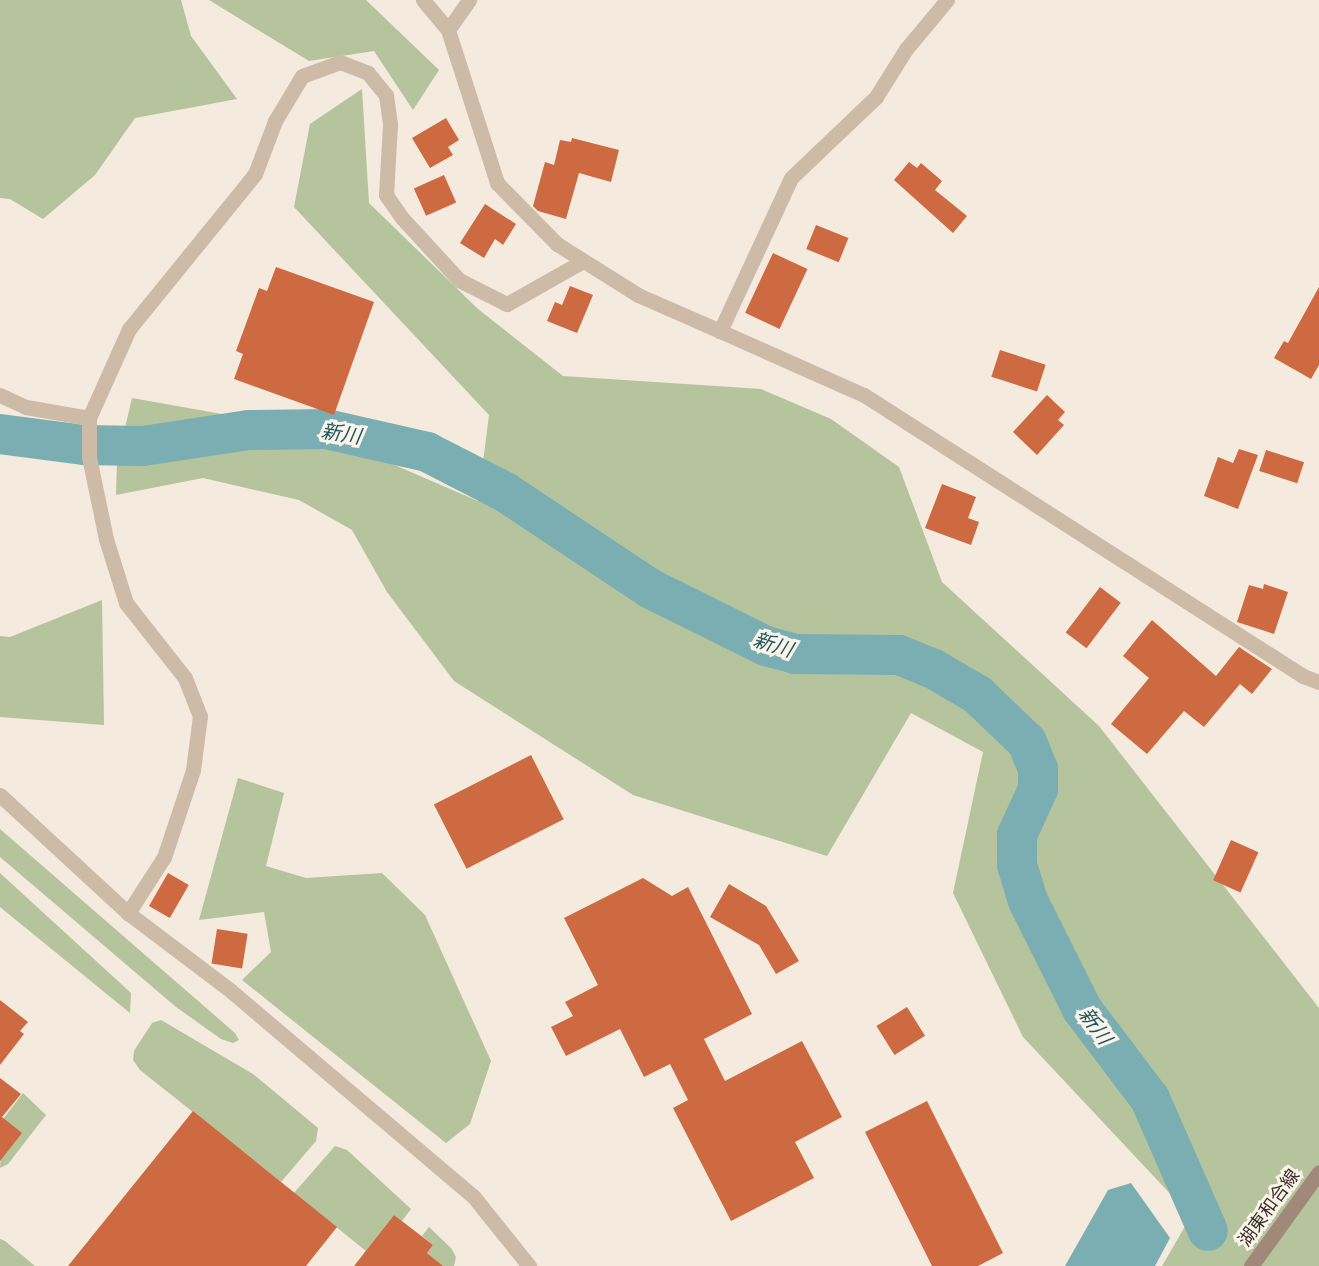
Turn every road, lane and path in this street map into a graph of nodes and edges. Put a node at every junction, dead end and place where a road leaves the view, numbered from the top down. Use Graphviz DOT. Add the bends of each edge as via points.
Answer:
graph roads {
  1 [pos="423,0"];
  2 [pos="468,0"];
  3 [pos="947,0"];
  4 [pos="448,30"];
  5 [pos="583,261"];
  6 [pos="720,331"];
  7 [pos="0,395"];
  8 [pos="89,422"];
  9 [pos="1319,682"];
  10 [pos="0,795"];
  11 [pos="128,913"];
  12 [pos="1319,1172"];
  13 [pos="529,1266"];
  14 [pos="1251,1266"];
  1 -- 4 [label="street"];
  2 -- 4 [label="street"];
  3 -- 6 [label="street" via="906,49 876,97 791,178"];
  4 -- 5 [label="street" via="497,183 557,244"];
  5 -- 6 [label="street" via="638,295"];
  5 -- 8 [label="street" via="507,304 459,280 386,195 390,124 386,95 368,73 340,62 302,76 275,121 255,174 129,329"];
  6 -- 9 [label="street" via="864,395 1303,676"];
  7 -- 8 [label="street" via="26,407"];
  8 -- 11 [label="street" via="89,457 106,539 126,603 185,678 200,716 193,770 164,857"];
  10 -- 11 [label="street"];
  11 -- 13 [label="street" via="231,991 473,1196"];
  12 -- 14 [label="main road, 湖東和合線"];
}
